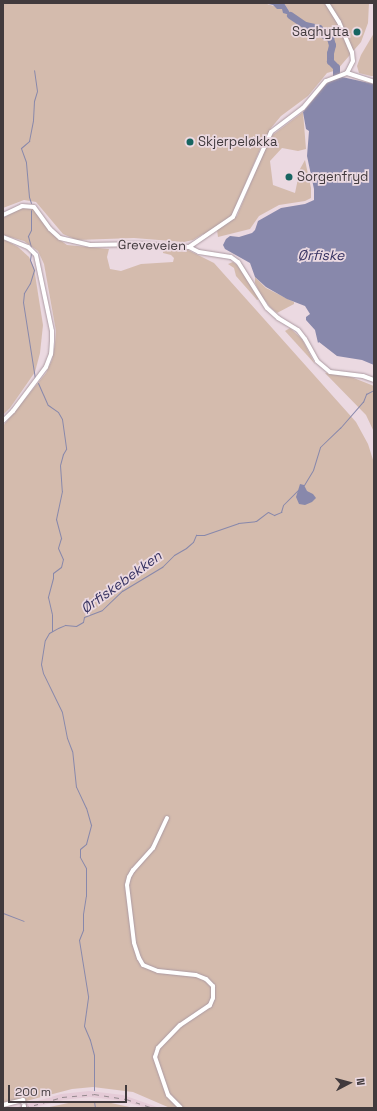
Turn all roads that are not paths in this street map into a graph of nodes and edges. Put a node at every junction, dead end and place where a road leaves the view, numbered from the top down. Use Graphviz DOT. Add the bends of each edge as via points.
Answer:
graph roads {
  1 [pos="327,3"];
  2 [pos="347,73"];
  3 [pos="374,82"];
  4 [pos="3,215"];
  5 [pos="3,237"];
  6 [pos="189,247"];
  7 [pos="374,380"];
  8 [pos="3,421"];
  9 [pos="167,818"];
  10 [pos="3,1105"];
  11 [pos="24,1107"];
  12 [pos="182,1108"];
  1 -- 2 [label="street" via="339,22 352,52 353,61"];
  2 -- 3 [label="street"];
  2 -- 6 [label="street, Greveveien" via="326,81 303,108 270,132 233,217"];
  4 -- 6 [label="street, Greveveien" via="19,207 31,206 60,238 90,246 140,244"];
  5 -- 8 [label="street" via="34,252 38,260 52,331 51,354 46,367"];
  6 -- 7 [label="street" via="199,252 231,257 238,262 267,308 298,330 317,361 326,369 333,373 363,376"];
  9 -- 12 [label="street" via="153,848 133,870 127,885 134,943 143,965 158,971 196,975 206,979 213,986 210,1005 180,1025 158,1048 155,1057 168,1095"];
  10 -- 11 [label="street" via="23,1100"];
}
